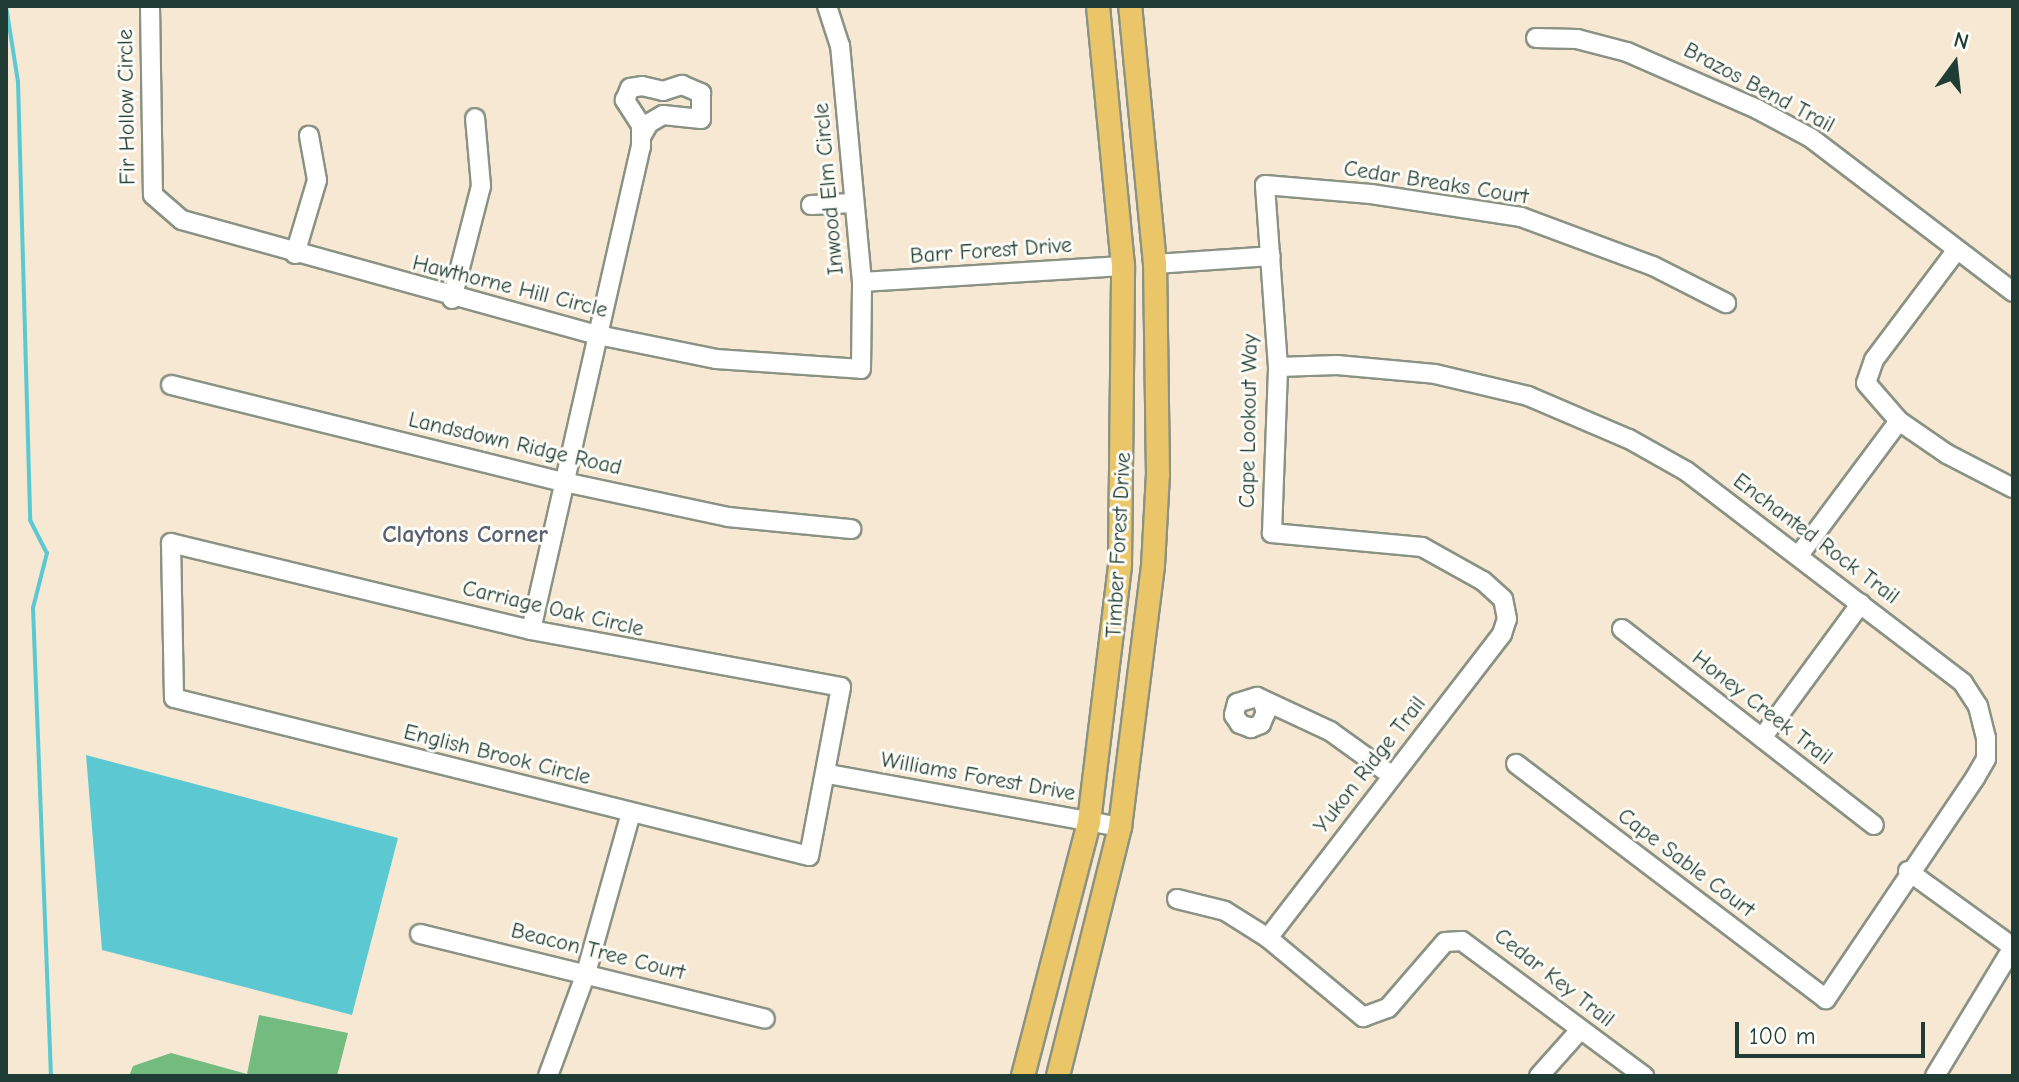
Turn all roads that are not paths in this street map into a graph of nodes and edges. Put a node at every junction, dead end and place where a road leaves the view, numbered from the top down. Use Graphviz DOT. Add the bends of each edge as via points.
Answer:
graph roads {
  1 [pos="150,6"];
  2 [pos="827,6"];
  3 [pos="1098,6"];
  4 [pos="1130,6"];
  5 [pos="1536,38"];
  6 [pos="475,118"];
  7 [pos="642,135"];
  8 [pos="309,136"];
  9 [pos="1265,185"];
  10 [pos="853,203"];
  11 [pos="160,204"];
  12 [pos="811,205"];
  13 [pos="1956,251"];
  14 [pos="295,254"];
  15 [pos="1271,256"];
  16 [pos="1155,264"];
  17 [pos="1123,266"];
  18 [pos="862,282"];
  19 [pos="2013,292"];
  20 [pos="452,299"];
  21 [pos="1726,303"];
  22 [pos="598,335"];
  23 [pos="1278,367"];
  24 [pos="861,369"];
  25 [pos="171,385"];
  26 [pos="1899,421"];
  27 [pos="564,482"];
  28 [pos="2013,488"];
  29 [pos="851,529"];
  30 [pos="1799,555"];
  31 [pos="1861,603"];
  32 [pos="1507,619"];
  33 [pos="1622,629"];
  34 [pos="531,630"];
  35 [pos="174,698"];
  36 [pos="1262,701"];
  37 [pos="1762,738"];
  38 [pos="1516,764"];
  39 [pos="828,774"];
  40 [pos="1391,775"];
  41 [pos="631,813"];
  42 [pos="1089,822"];
  43 [pos="1874,825"];
  44 [pos="1120,827"];
  45 [pos="1908,871"];
  46 [pos="1177,899"];
  47 [pos="420,934"];
  48 [pos="1268,938"];
  49 [pos="2013,947"];
  50 [pos="586,973"];
  51 [pos="1826,999"];
  52 [pos="765,1019"];
  53 [pos="1040,1020"];
  54 [pos="1072,1028"];
  55 [pos="1580,1030"];
  56 [pos="548,1076"];
  57 [pos="1023,1076"];
  58 [pos="1058,1076"];
  59 [pos="1539,1076"];
  60 [pos="1644,1076"];
  61 [pos="1935,1076"];
  1 -- 11 [label="street, Fir Hollow Circle" via="153,195"];
  2 -- 10 [label="street, Inwood Elm Circle" via="840,46"];
  3 -- 17 [label="main road, Timber Forest Drive"];
  4 -- 16 [label="main road, Timber Forest Drive"];
  5 -- 13 [label="street, Brazos Bend Trail" via="1577,39 1627,52 1757,109 1811,138"];
  6 -- 20 [label="street" via="481,186"];
  7 -- 22 [label="street"];
  8 -- 14 [label="street" via="317,180"];
  9 -- 15 [label="street, Cape Lookout Way"];
  9 -- 21 [label="street, Cedar Breaks Court" via="1371,194 1521,217 1691,281"];
  10 -- 12 [label="street"];
  10 -- 18 [label="street, Inwood Elm Circle"];
  11 -- 14 [label="street, Hawthorne Hill Circle" via="182,220"];
  13 -- 19 [label="street, Brazos Bend Trail"];
  13 -- 26 [label="street" via="1874,360 1866,383"];
  14 -- 20 [label="street, Hawthorne Hill Circle"];
  15 -- 16 [label="street"];
  15 -- 23 [label="street, Cape Lookout Way"];
  16 -- 17 [label="main road"];
  16 -- 44 [label="main road, Timber Forest Drive" via="1158,475 1153,566"];
  17 -- 18 [label="street, Barr Forest Drive"];
  17 -- 42 [label="main road, Timber Forest Drive" via="1120,565"];
  18 -- 24 [label="street, Inwood Elm Circle"];
  20 -- 22 [label="street, Hawthorne Hill Circle"];
  22 -- 24 [label="street, Hawthorne Hill Circle" via="716,359"];
  22 -- 27 [label="street"];
  23 -- 30 [label="street, Enchanted Rock Trail" via="1375,367 1528,396 1629,439 1686,471"];
  23 -- 32 [label="street, Cape Lookout Way" via="1272,533 1422,547 1483,581 1503,599"];
  25 -- 27 [label="street, Landsdown Ridge Road"];
  26 -- 28 [label="street" via="1958,461"];
  26 -- 30 [label="street"];
  27 -- 29 [label="street, Landsdown Ridge Road" via="728,517"];
  27 -- 34 [label="street"];
  30 -- 31 [label="street, Enchanted Rock Trail"];
  31 -- 37 [label="street"];
  31 -- 45 [label="street, Enchanted Rock Trail" via="1963,683 1978,706 1986,738 1986,759 1975,778"];
  32 -- 40 [label="street, Yukon Ridge Trail" via="1502,634"];
  33 -- 37 [label="street, Honey Creek Trail"];
  34 -- 35 [label="street, Carriage Oak Circle" via="171,543"];
  34 -- 39 [label="street, Carriage Oak Circle" via="841,687"];
  35 -- 41 [label="street, English Brook Circle"];
  36 -- 40 [label="street" via="1330,731"];
  37 -- 43 [label="street, Honey Creek Trail"];
  38 -- 51 [label="street, Cape Sable Court"];
  39 -- 41 [label="street, English Brook Circle" via="809,856"];
  39 -- 42 [label="street, Williams Forest Drive"];
  40 -- 48 [label="street, Yukon Ridge Trail"];
  41 -- 50 [label="street"];
  42 -- 44 [label="street, Williams Forest Drive"];
  42 -- 53 [label="main road, Timber Forest Drive"];
  44 -- 54 [label="main road, Timber Forest Drive"];
  45 -- 49 [label="street"];
  45 -- 51 [label="street, Enchanted Rock Trail"];
  46 -- 48 [label="street" via="1225,911"];
  47 -- 50 [label="street, Beacon Tree Court"];
  48 -- 55 [label="street, Cedar Key Trail" via="1363,1017 1388,1008 1445,942 1462,941 1478,948"];
  49 -- 61 [label="street"];
  50 -- 52 [label="street, Beacon Tree Court"];
  50 -- 56 [label="street"];
  53 -- 54 [label="main road"];
  53 -- 57 [label="main road, Timber Forest Drive"];
  54 -- 58 [label="main road, Timber Forest Drive"];
  55 -- 59 [label="street"];
  55 -- 60 [label="street, Cedar Key Trail"];
}
